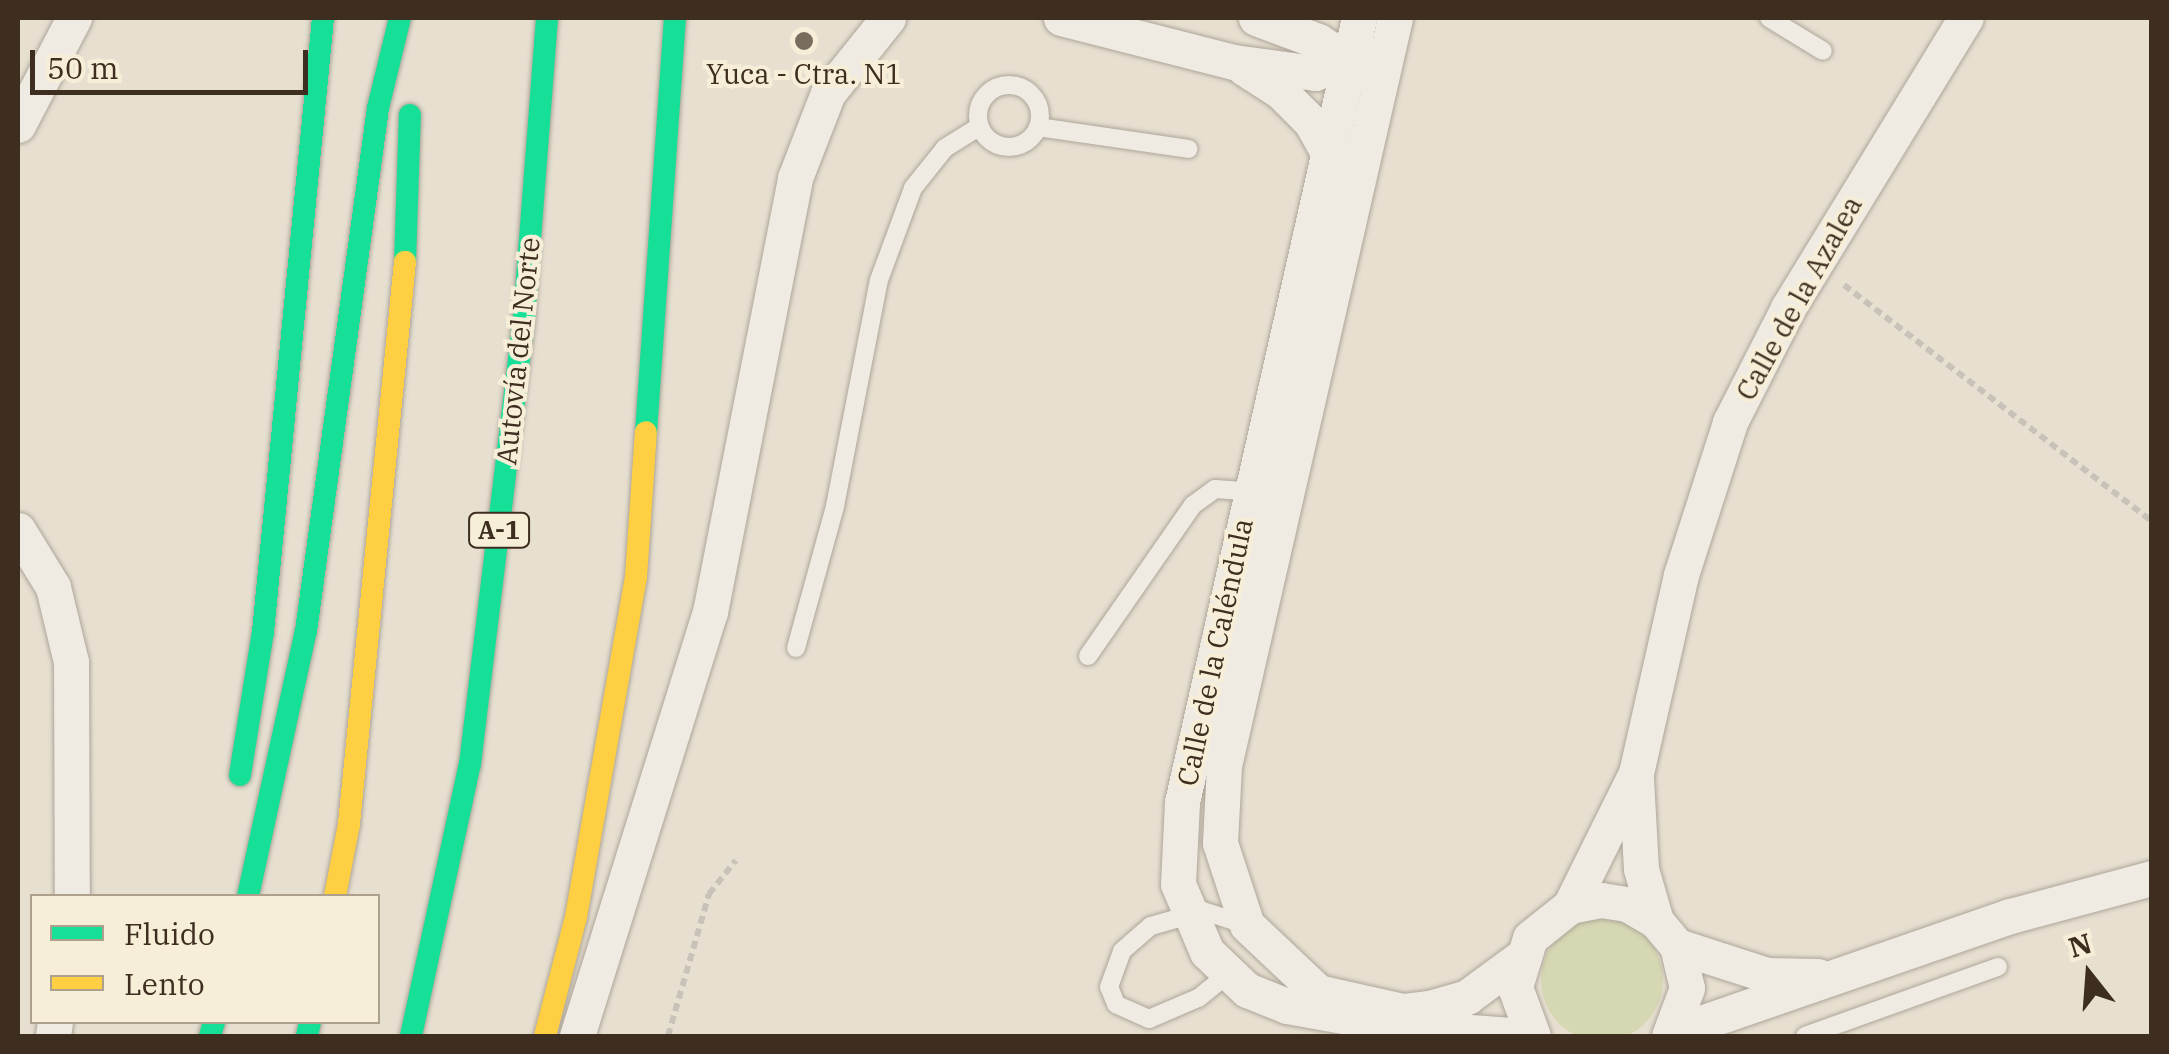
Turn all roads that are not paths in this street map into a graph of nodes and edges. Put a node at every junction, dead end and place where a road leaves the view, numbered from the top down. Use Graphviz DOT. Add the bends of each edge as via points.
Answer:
graph roads {
  1 [pos="74,18"];
  2 [pos="323,18"];
  3 [pos="400,18"];
  4 [pos="413,18"];
  5 [pos="546,18"];
  6 [pos="675,18"];
  7 [pos="888,18"];
  8 [pos="1061,18"];
  9 [pos="1256,18"];
  10 [pos="1359,18"];
  11 [pos="1384,18"];
  12 [pos="1395,18"];
  13 [pos="1769,18"];
  14 [pos="1966,18"];
  15 [pos="1823,50"];
  16 [pos="1234,62"];
  17 [pos="1350,62"];
  18 [pos="18,125"];
  19 [pos="979,127"];
  20 [pos="1038,127"];
  21 [pos="1188,149"];
  22 [pos="1326,149"];
  23 [pos="1357,166"];
  24 [pos="1319,352"];
  25 [pos="1249,496"];
  26 [pos="18,530"];
  27 [pos="1254,629"];
  28 [pos="796,648"];
  29 [pos="1088,656"];
  30 [pos="1636,773"];
  31 [pos="235,802"];
  32 [pos="2152,878"];
  33 [pos="72,894"];
  34 [pos="248,894"];
  35 [pos="335,894"];
  36 [pos="1570,906"];
  37 [pos="1186,914"];
  38 [pos="1248,925"];
  39 [pos="1667,933"];
  40 [pos="1519,959"];
  41 [pos="1998,967"];
  42 [pos="1854,973"];
  43 [pos="1228,974"];
  44 [pos="1670,1035"];
  45 [pos="411,1036"];
  46 [pos="546,1036"];
  47 [pos="576,1036"];
  48 [pos="1530,1036"];
  49 [pos="1805,1036"];
  1 -- 18 [label="street"];
  2 -- 31 [label="highway" via="263,632"];
  3 -- 34 [label="highway" via="378,108 306,632"];
  4 -- 35 [label="highway" via="403,304 349,824"];
  5 -- 45 [label="highway, Autovía del Norte / A-1" via="524,316 472,746"];
  6 -- 46 [label="highway" via="636,577 576,916"];
  7 -- 47 [label="street" via="828,93 795,178 710,612"];
  8 -- 16 [label="street"];
  9 -- 17 [label="street" via="1318,41"];
  10 -- 17 [label="street, Calle de la Caléndula"];
  11 -- 17 [label="street" via="1374,43"];
  12 -- 23 [label="street, Calle de la Caléndula"];
  13 -- 15 [label="lane"];
  14 -- 30 [label="street, Calle de la Azalea" via="1815,262 1730,422 1681,575"];
  16 -- 17 [label="street" via="1315,73"];
  16 -- 22 [label="street" via="1280,90"];
  17 -- 22 [label="street, Calle de la Caléndula"];
  17 -- 23 [label="street" via="1360,94"];
  19 -- 20 [label="lane" via="990,142 1009,148 1027,142"];
  19 -- 20 [label="lane" via="979,105 1003,85 1033,96"];
  19 -- 28 [label="lane" via="945,148 914,188 880,280 835,506"];
  20 -- 21 [label="lane"];
  22 -- 25 [label="street, Calle de la Caléndula"];
  23 -- 24 [label="street, Calle de la Caléndula"];
  24 -- 25 [label="lane" via="1283,468"];
  24 -- 27 [label="street, Calle de la Caléndula"];
  25 -- 27 [label="lane" via="1267,522"];
  25 -- 29 [label="lane" via="1215,489 1192,505"];
  25 -- 37 [label="street, Calle de la Caléndula" via="1182,802 1176,856"];
  26 -- 33 [label="street" via="53,587 71,662"];
  27 -- 38 [label="street, Calle de la Caléndula" via="1220,802 1228,883"];
  30 -- 36 [label="street, Calle de la Azalea"];
  30 -- 39 [label="street, Calle de la Azalea" via="1641,869"];
  32 -- 42 [label="street" via="2010,916"];
  36 -- 39 [label="street" via="1614,902"];
  36 -- 40 [label="street, Calle de la Caléndula" via="1545,921"];
  37 -- 38 [label="lane" via="1203,911"];
  37 -- 43 [label="street, Calle de la Caléndula"];
  37 -- 43 [label="lane" via="1151,926 1122,952 1108,987 1116,1004 1149,1019"];
  38 -- 40 [label="street, Calle de la Caléndula" via="1318,992 1403,1011 1467,996"];
  39 -- 42 [label="street" via="1767,975"];
  39 -- 44 [label="street, Calle de la Azalea" via="1687,988"];
  40 -- 48 [label="street" via="1515,987"];
  41 -- 49 [label="lane"];
  42 -- 44 [label="street"];
  43 -- 48 [label="street, Calle de la Caléndula" via="1247,990 1314,1012 1404,1028"];
}
